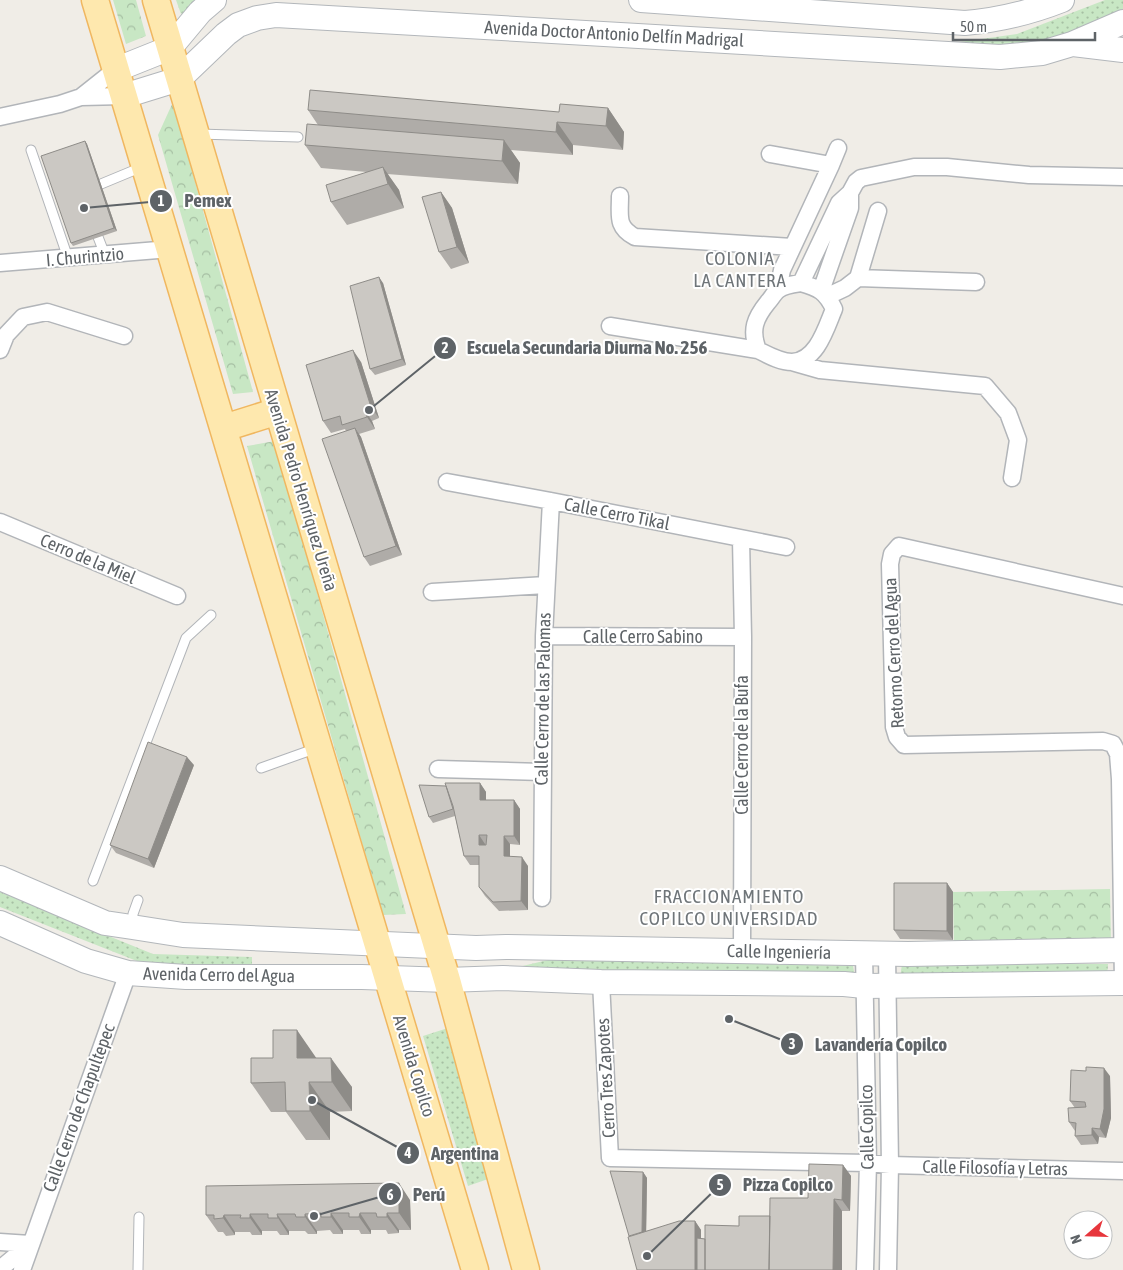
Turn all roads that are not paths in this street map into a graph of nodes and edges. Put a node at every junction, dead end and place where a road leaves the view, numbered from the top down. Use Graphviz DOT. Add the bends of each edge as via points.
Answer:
graph roads {
  1 [pos="94,0"];
  2 [pos="156,0"];
  3 [pos="214,0"];
  4 [pos="641,0"];
  5 [pos="1062,0"];
  6 [pos="1123,22"];
  7 [pos="1072,44"];
  8 [pos="170,48"];
  9 [pos="1123,50"];
  10 [pos="115,70"];
  11 [pos="179,79"];
  12 [pos="124,96"];
  13 [pos="81,97"];
  14 [pos="0,117"];
  15 [pos="196,134"];
  16 [pos="298,137"];
  17 [pos="838,148"];
  18 [pos="31,150"];
  19 [pos="770,154"];
  20 [pos="831,165"];
  21 [pos="145,166"];
  22 [pos="1123,177"];
  23 [pos="101,184"];
  24 [pos="850,193"];
  25 [pos="620,196"];
  26 [pos="878,211"];
  27 [pos="98,237"];
  28 [pos="792,247"];
  29 [pos="170,249"];
  30 [pos="105,255"];
  31 [pos="68,258"];
  32 [pos="0,263"];
  33 [pos="976,282"];
  34 [pos="851,283"];
  35 [pos="790,286"];
  36 [pos="828,299"];
  37 [pos="610,326"];
  38 [pos="754,326"];
  39 [pos="124,336"];
  40 [pos="732,344"];
  41 [pos="0,350"];
  42 [pos="758,350"];
  43 [pos="813,350"];
  44 [pos="792,362"];
  45 [pos="820,370"];
  46 [pos="278,411"];
  47 [pos="224,428"];
  48 [pos="1012,478"];
  49 [pos="446,482"];
  50 [pos="551,501"];
  51 [pos="0,522"];
  52 [pos="741,539"];
  53 [pos="786,548"];
  54 [pos="546,585"];
  55 [pos="432,592"];
  56 [pos="177,596"];
  57 [pos="1123,596"];
  58 [pos="211,616"];
  59 [pos="544,636"];
  60 [pos="743,637"];
  61 [pos="319,748"];
  62 [pos="261,768"];
  63 [pos="438,769"];
  64 [pos="542,772"];
  65 [pos="1121,778"];
  66 [pos="0,878"];
  67 [pos="94,881"];
  68 [pos="542,898"];
  69 [pos="138,900"];
  70 [pos="0,923"];
  71 [pos="132,927"];
  72 [pos="377,943"];
  73 [pos="436,946"];
  74 [pos="506,947"];
  75 [pos="1123,950"];
  76 [pos="742,951"];
  77 [pos="864,954"];
  78 [pos="887,954"];
  79 [pos="128,973"];
  80 [pos="387,978"];
  81 [pos="502,978"];
  82 [pos="447,980"];
  83 [pos="600,982"];
  84 [pos="1123,983"];
  85 [pos="876,986"];
  86 [pos="868,1163"];
  87 [pos="890,1165"];
  88 [pos="1123,1171"];
  89 [pos="140,1217"];
  90 [pos="0,1242"];
  91 [pos="30,1244"];
  92 [pos="0,1269"];
  93 [pos="22,1270"];
  94 [pos="138,1270"];
  95 [pos="475,1270"];
  96 [pos="526,1270"];
  97 [pos="865,1270"];
  98 [pos="888,1270"];
  1 -- 10 [label="main road"];
  2 -- 8 [label="main road, Avenida Pedro Henríquez Ureña"];
  3 -- 8 [label="street"];
  4 -- 5 [label="street, Avenida Doctor Antonio Delfín Madrigal" via="965,23 994,21"];
  6 -- 7 [label="street, Avenida Doctor Antonio Delfín Madrigal"];
  7 -- 9 [label="street"];
  7 -- 11 [label="street, Avenida Doctor Antonio Delfín Madrigal" via="1042,53 963,56 276,15 238,25"];
  8 -- 10 [label="street"];
  8 -- 11 [label="main road, Avenida Pedro Henríquez Ureña"];
  10 -- 12 [label="main road"];
  10 -- 13 [label="street"];
  11 -- 12 [label="street, Avenida Doctor Antonio Delfín Madrigal"];
  11 -- 15 [label="main road, Avenida Pedro Henríquez Ureña"];
  12 -- 13 [label="street"];
  12 -- 21 [label="main road"];
  13 -- 14 [label="street"];
  15 -- 16 [label="lane"];
  15 -- 46 [label="main road, Avenida Pedro Henríquez Ureña"];
  17 -- 20 [label="street"];
  18 -- 31 [label="lane"];
  19 -- 20 [label="street"];
  20 -- 28 [label="street"];
  21 -- 23 [label="lane"];
  21 -- 29 [label="main road"];
  22 -- 24 [label="street" via="1028,175 914,166 861,178"];
  24 -- 35 [label="street" via="839,203"];
  24 -- 36 [label="street" via="850,208"];
  25 -- 28 [label="street" via="620,221 625,232 635,237"];
  26 -- 34 [label="street"];
  27 -- 30 [label="lane"];
  28 -- 35 [label="street" via="782,270"];
  29 -- 30 [label="street, I. Churintzio"];
  29 -- 47 [label="main road"];
  30 -- 31 [label="street, I. Churintzio"];
  31 -- 32 [label="street, I. Churintzio"];
  33 -- 34 [label="street"];
  34 -- 36 [label="street"];
  35 -- 36 [label="street"];
  35 -- 38 [label="street" via="759,312"];
  36 -- 43 [label="street" via="819,342"];
  37 -- 40 [label="street"];
  38 -- 40 [label="street"];
  38 -- 42 [label="street"];
  39 -- 41 [label="street" via="47,312 23,317 6,335"];
  40 -- 42 [label="street"];
  42 -- 44 [label="street"];
  43 -- 44 [label="street" via="806,358"];
  43 -- 45 [label="street"];
  44 -- 45 [label="street"];
  45 -- 48 [label="street" via="986,386 1008,413 1018,440"];
  46 -- 47 [label="main road"];
  46 -- 73 [label="main road, Avenida Pedro Henríquez Ureña"];
  47 -- 61 [label="main road"];
  49 -- 50 [label="street, Calle Cerro Tikal"];
  50 -- 52 [label="street, Calle Cerro Tikal"];
  50 -- 54 [label="street, Calle Cerro de las Palomas"];
  51 -- 56 [label="street, Cerro de la Miel"];
  52 -- 53 [label="street, Calle Cerro Tikal"];
  52 -- 60 [label="street, Calle Cerro de la Bufa"];
  54 -- 55 [label="street"];
  54 -- 59 [label="street, Calle Cerro de las Palomas"];
  57 -- 65 [label="street, Retorno Cerro del Agua" via="899,546 892,554 890,564 894,727 904,745 1103,741 1114,744"];
  58 -- 67 [label="lane" via="186,638"];
  59 -- 60 [label="street, Calle Cerro Sabino"];
  59 -- 64 [label="street, Calle Cerro de las Palomas"];
  60 -- 76 [label="street, Calle Cerro de la Bufa"];
  61 -- 62 [label="lane"];
  61 -- 72 [label="main road"];
  63 -- 64 [label="street"];
  64 -- 68 [label="street, Calle Cerro de las Palomas"];
  65 -- 75 [label="street, Retorno Cerro del Agua"];
  66 -- 71 [label="street, Avenida Cerro del Agua" via="105,923"];
  69 -- 71 [label="lane" via="132,914"];
  70 -- 79 [label="street, Avenida Cerro del Agua" via="86,961"];
  71 -- 72 [label="street, Avenida Cerro del Agua" via="183,934"];
  72 -- 73 [label="street, Avenida Cerro del Agua"];
  72 -- 80 [label="main road"];
  73 -- 74 [label="street, Calle Ingeniería"];
  73 -- 82 [label="main road, Avenida Pedro Henríquez Ureña"];
  74 -- 76 [label="street, Calle Ingeniería"];
  74 -- 81 [label="street" via="498,961"];
  75 -- 78 [label="street, Calle Ingeniería"];
  75 -- 84 [label="street, Retorno Cerro del Agua"];
  76 -- 77 [label="street, Calle Ingeniería"];
  77 -- 78 [label="street, Calle Ingeniería"];
  77 -- 85 [label="street, Calle Copilco"];
  78 -- 85 [label="street, Calle Copilco"];
  79 -- 80 [label="street, Avenida Cerro del Agua" via="186,977"];
  79 -- 91 [label="street, Calle Cerro de Chapultepec"];
  80 -- 82 [label="street, Avenida Cerro del Agua"];
  80 -- 95 [label="main road, Avenida Copilco"];
  81 -- 82 [label="street, Calle Ingeniería"];
  81 -- 83 [label="street, Calle Ingeniería"];
  82 -- 96 [label="main road"];
  83 -- 85 [label="street, Calle Ingeniería"];
  83 -- 86 [label="street, Cerro Tres Zapotes" via="610,1158"];
  84 -- 85 [label="street, Calle Ingeniería"];
  85 -- 86 [label="street, Calle Copilco"];
  85 -- 87 [label="street, Calle Copilco"];
  86 -- 87 [label="street, Calle Filosofía y Letras"];
  86 -- 97 [label="street, Calle Copilco"];
  87 -- 88 [label="street, Calle Filosofía y Letras"];
  87 -- 98 [label="street, Calle Copilco"];
  89 -- 94 [label="lane"];
  90 -- 91 [label="street"];
  91 -- 92 [label="street"];
  91 -- 93 [label="street, Calle Cerro de Chapultepec"];
}
